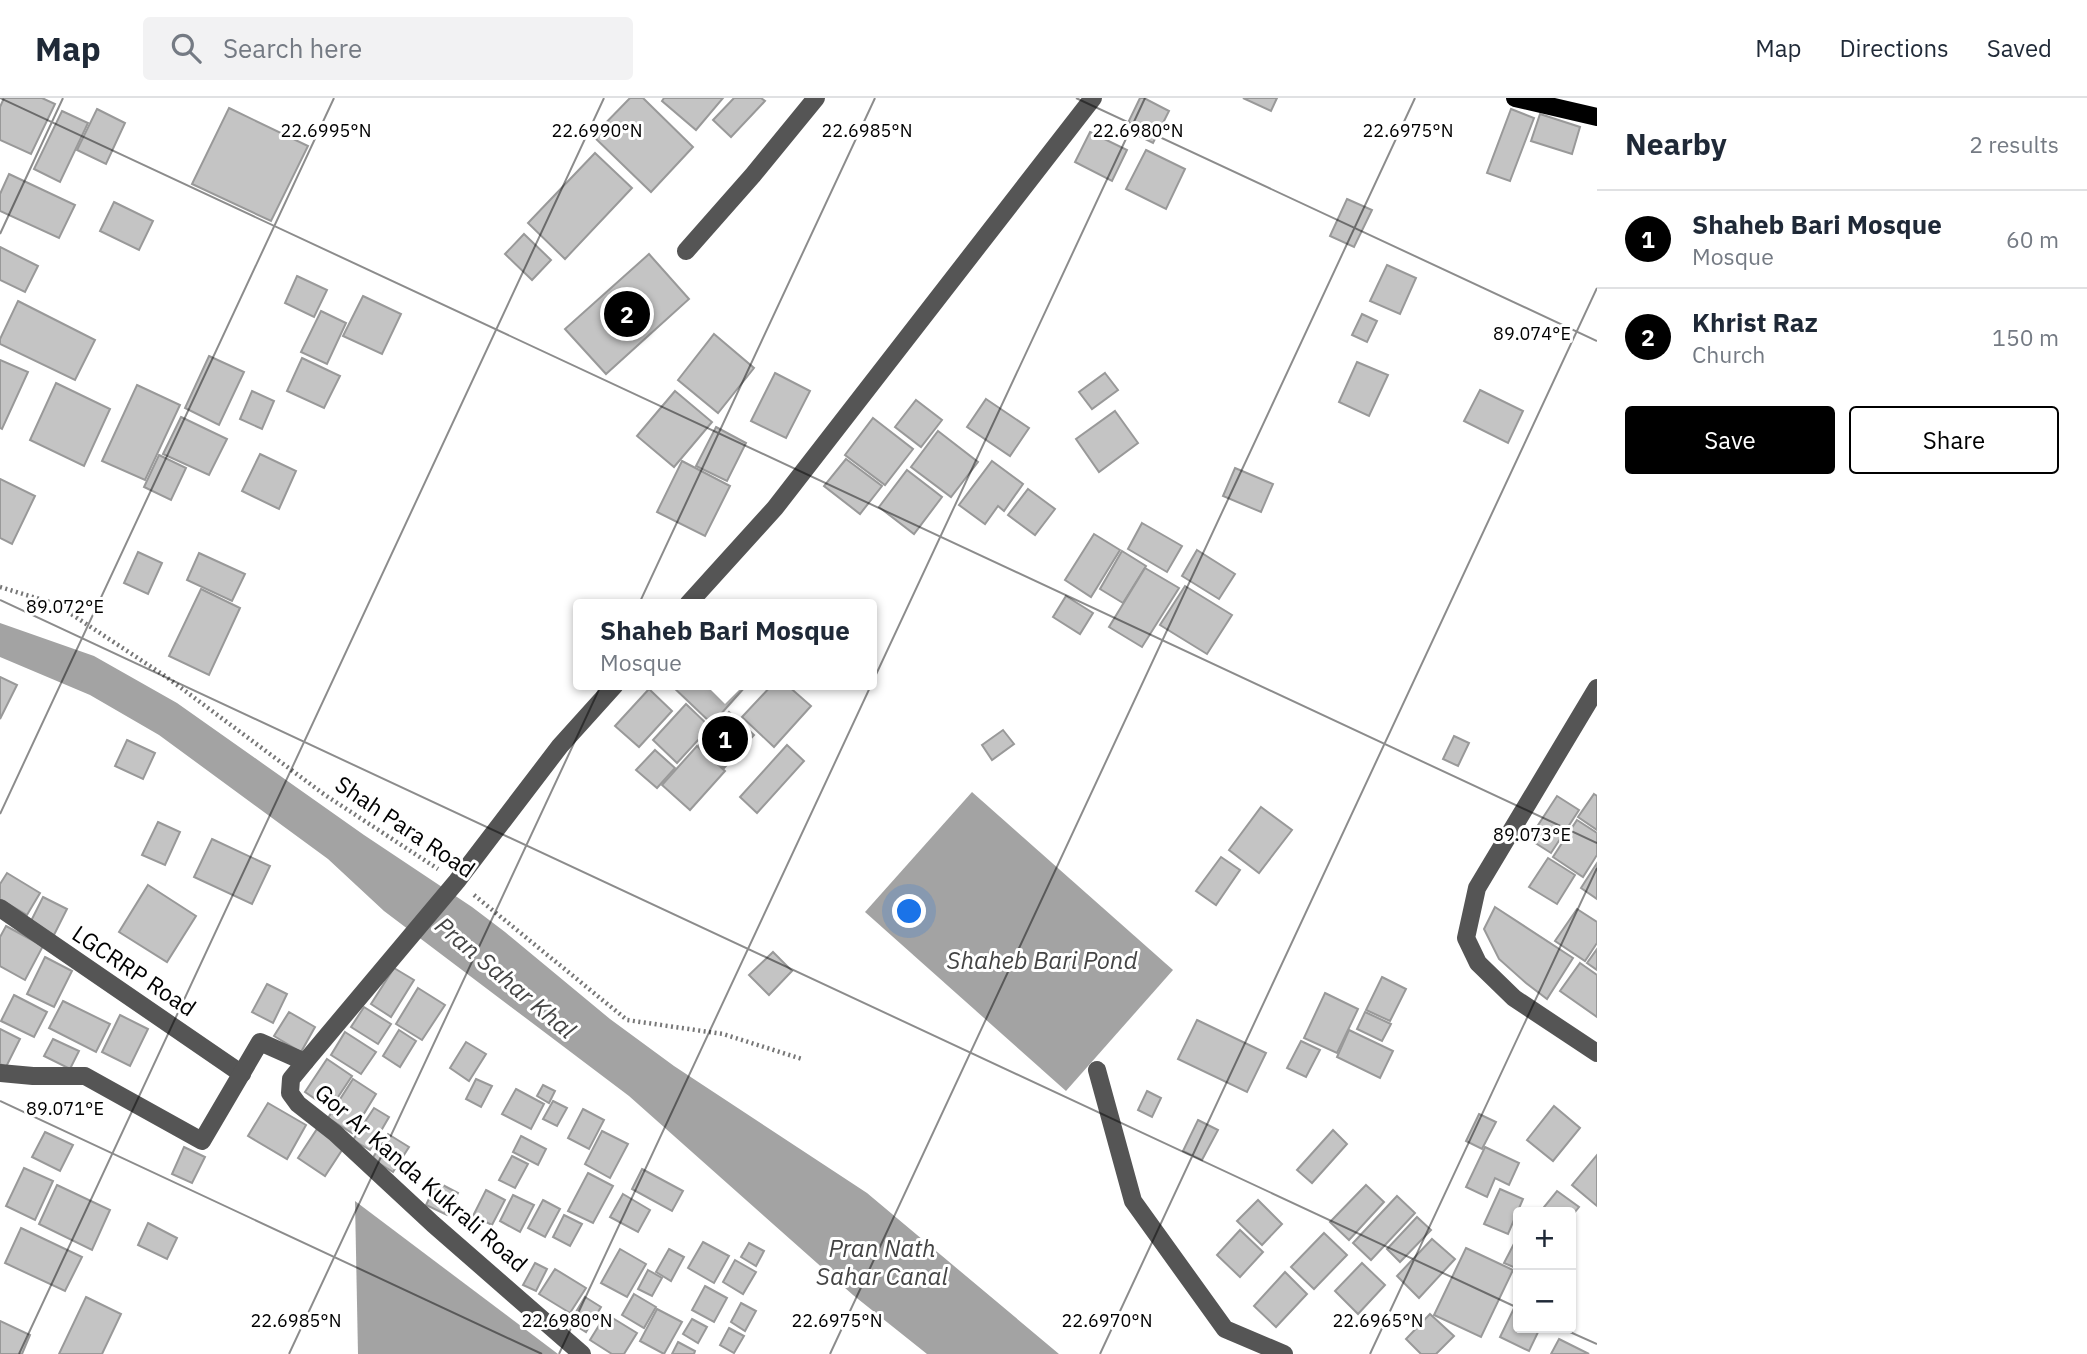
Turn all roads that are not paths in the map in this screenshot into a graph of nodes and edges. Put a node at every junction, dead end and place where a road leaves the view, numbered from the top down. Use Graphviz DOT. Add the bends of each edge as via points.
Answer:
graph roads {
  1 [pos="816,98"];
  2 [pos="1093,98"];
  3 [pos="1515,98"];
  4 [pos="1597,117"];
  5 [pos="686,251"];
  6 [pos="693,599"];
  7 [pos="1597,688"];
  8 [pos="610,690"];
  9 [pos="0,908"];
  10 [pos="1597,1053"];
  11 [pos="306,1062"];
  12 [pos="1097,1070"];
  13 [pos="0,1073"];
  14 [pos="242,1074"];
  15 [pos="582,1354"];
  16 [pos="1284,1354"];
  1 -- 5 [label="street"];
  2 -- 6 [label="street" via="775,508"];
  3 -- 4 [label="main road"];
  7 -- 10 [label="street" via="1477,888 1466,938 1478,963 1514,998"];
  8 -- 11 [label="street" via="560,746 456,883"];
  9 -- 14 [label="street, LGCRRP Road"];
  11 -- 14 [label="street, Gor Ar Kanda Kukrali Road" via="260,1042"];
  11 -- 15 [label="street, Gor Ar Kanda Kukrali Road" via="291,1079 290,1093 298,1104"];
  12 -- 16 [label="street" via="1133,1201 1225,1329"];
  13 -- 14 [label="street, Gor Ar Kanda Kukrali Road" via="85,1076 202,1142"];
}
